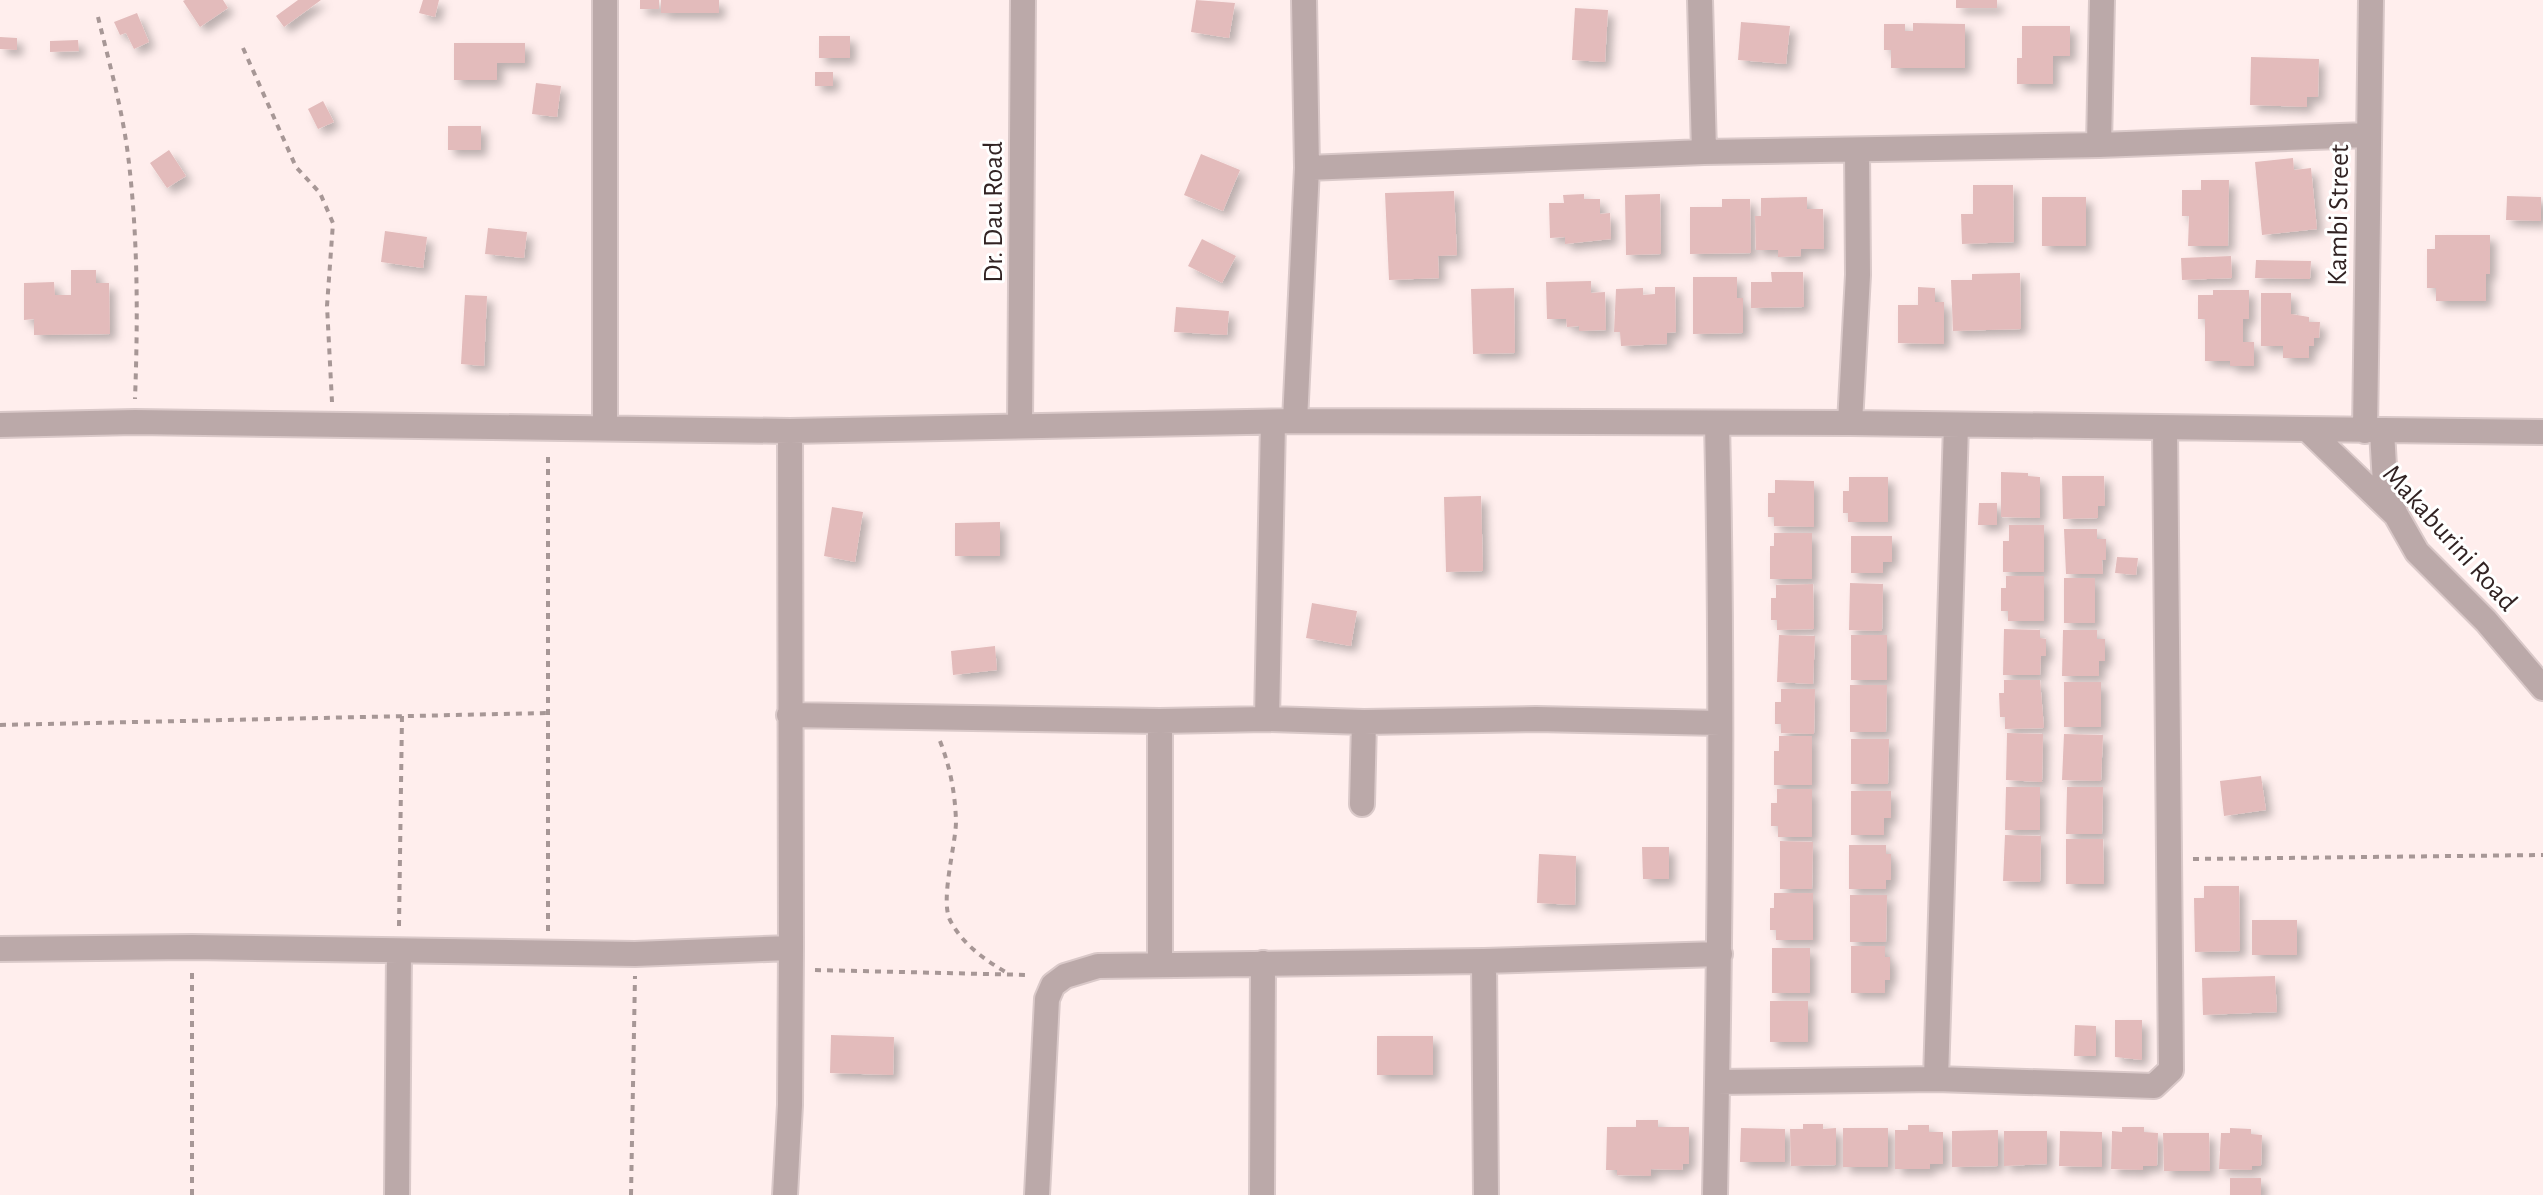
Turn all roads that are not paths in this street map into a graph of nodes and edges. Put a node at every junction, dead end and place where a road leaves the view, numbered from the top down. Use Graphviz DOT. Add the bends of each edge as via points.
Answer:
graph roads {
  1 [pos="605,0"];
  2 [pos="1023,0"];
  3 [pos="1304,0"];
  4 [pos="1700,0"];
  5 [pos="2102,0"];
  6 [pos="2371,0"];
  7 [pos="2367,135"];
  8 [pos="2099,145"];
  9 [pos="1857,150"];
  10 [pos="1704,152"];
  11 [pos="1307,168"];
  12 [pos="1284,422"];
  13 [pos="1717,423"];
  14 [pos="1850,423"];
  15 [pos="0,425"];
  16 [pos="1020,425"];
  17 [pos="1956,425"];
  18 [pos="605,427"];
  19 [pos="2165,429"];
  20 [pos="2308,430"];
  21 [pos="790,431"];
  22 [pos="2373,431"];
  23 [pos="2543,432"];
  24 [pos="2396,515"];
  25 [pos="2543,688"];
  26 [pos="789,715"];
  27 [pos="1267,719"];
  28 [pos="1160,721"];
  29 [pos="1364,722"];
  30 [pos="1720,723"];
  31 [pos="1362,804"];
  32 [pos="0,949"];
  33 [pos="399,951"];
  34 [pos="1720,954"];
  35 [pos="790,959"];
  36 [pos="1484,961"];
  37 [pos="1160,963"];
  38 [pos="1263,963"];
  39 [pos="1936,1079"];
  40 [pos="1717,1082"];
  41 [pos="397,1195"];
  42 [pos="785,1195"];
  43 [pos="1037,1195"];
  44 [pos="1262,1195"];
  45 [pos="1486,1195"];
  46 [pos="1715,1195"];
  1 -- 18 [label="street"];
  2 -- 16 [label="street, Dr. Dau Road"];
  3 -- 11 [label="street"];
  4 -- 10 [label="street"];
  5 -- 8 [label="street"];
  6 -- 7 [label="street, Kambi Street"];
  7 -- 8 [label="street"];
  7 -- 22 [label="street, Kambi Street"];
  8 -- 9 [label="street"];
  9 -- 10 [label="street"];
  9 -- 14 [label="street" via="1858,275"];
  10 -- 11 [label="street"];
  11 -- 12 [label="street"];
  12 -- 13 [label="street"];
  12 -- 16 [label="street"];
  12 -- 27 [label="street"];
  13 -- 14 [label="street"];
  13 -- 30 [label="street"];
  14 -- 17 [label="street"];
  15 -- 18 [label="street"];
  16 -- 21 [label="street"];
  17 -- 19 [label="street"];
  17 -- 39 [label="street"];
  18 -- 21 [label="street"];
  19 -- 20 [label="street"];
  19 -- 39 [label="street" via="2171,1070 2154,1086"];
  20 -- 22 [label="street"];
  20 -- 24 [label="street, Makaburini Road"];
  21 -- 26 [label="street"];
  22 -- 23 [label="street"];
  22 -- 24 [label="street, Kambi Street"];
  24 -- 25 [label="street, Makaburini Road" via="2417,552"];
  26 -- 28 [label="street"];
  26 -- 35 [label="street"];
  27 -- 28 [label="street"];
  27 -- 29 [label="street"];
  28 -- 37 [label="street"];
  29 -- 30 [label="street"];
  29 -- 31 [label="street"];
  30 -- 34 [label="street"];
  32 -- 33 [label="street"];
  33 -- 35 [label="street"];
  33 -- 41 [label="street"];
  34 -- 36 [label="street"];
  34 -- 40 [label="street"];
  35 -- 42 [label="street"];
  36 -- 38 [label="street"];
  36 -- 45 [label="street"];
  37 -- 38 [label="street"];
  37 -- 43 [label="street" via="1098,966 1053,985 1047,999"];
  38 -- 44 [label="street"];
  39 -- 40 [label="street"];
  40 -- 46 [label="street"];
}
